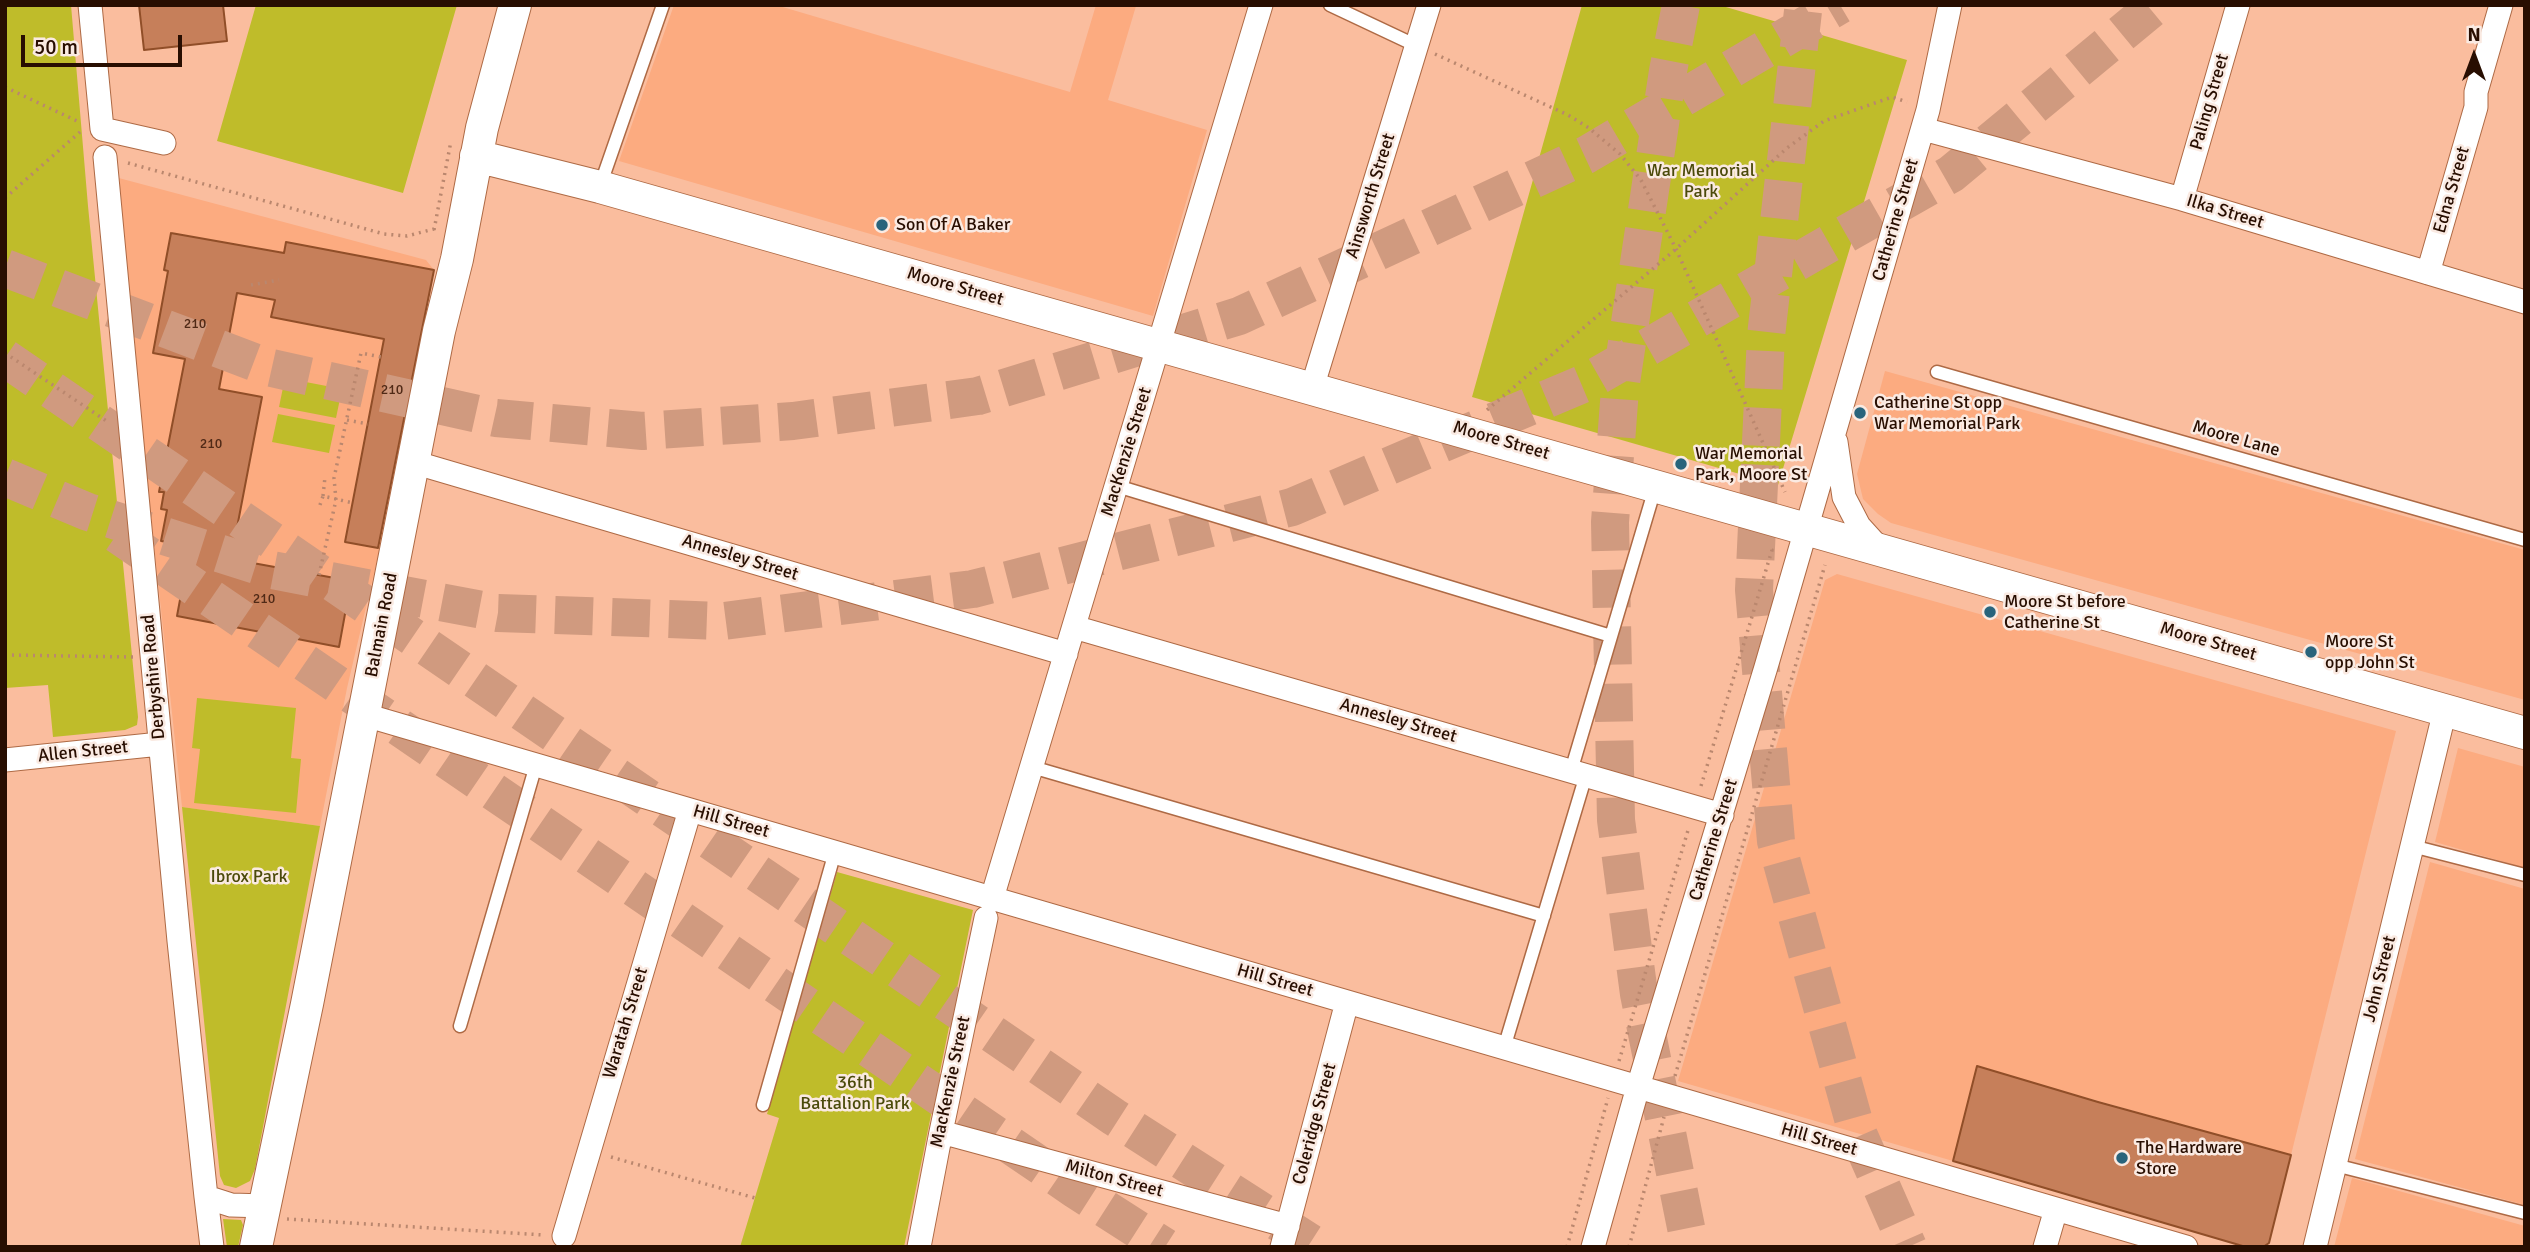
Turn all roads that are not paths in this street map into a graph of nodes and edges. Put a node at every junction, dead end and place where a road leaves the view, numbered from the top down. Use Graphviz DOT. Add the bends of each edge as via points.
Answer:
graph roads {
  1 [pos="90,5"];
  2 [pos="515,5"];
  3 [pos="663,5"];
  4 [pos="1330,5"];
  5 [pos="1429,5"];
  6 [pos="1950,5"];
  7 [pos="2238,5"];
  8 [pos="2501,5"];
  9 [pos="2515,5"];
  10 [pos="1256,7"];
  11 [pos="1417,46"];
  12 [pos="2476,107"];
  13 [pos="1923,129"];
  14 [pos="164,143"];
  15 [pos="475,156"];
  16 [pos="105,157"];
  17 [pos="600,187"];
  18 [pos="2182,199"];
  19 [pos="2428,273"];
  20 [pos="2525,302"];
  21 [pos="1160,344"];
  22 [pos="1937,372"];
  23 [pos="1312,387"];
  24 [pos="1834,432"];
  25 [pos="413,462"];
  26 [pos="1656,485"];
  27 [pos="1116,486"];
  28 [pos="1807,527"];
  29 [pos="2525,540"];
  30 [pos="1878,547"];
  31 [pos="1074,627"];
  32 [pos="1611,636"];
  33 [pos="1066,654"];
  34 [pos="2445,710"];
  35 [pos="365,715"];
  36 [pos="2525,733"];
  37 [pos="160,744"];
  38 [pos="5,760"];
  39 [pos="536,765"];
  40 [pos="1032,767"];
  41 [pos="1578,773"];
  42 [pos="690,810"];
  43 [pos="1722,815"];
  44 [pos="2412,846"];
  45 [pos="835,852"];
  46 [pos="2525,874"];
  47 [pos="989,908"];
  48 [pos="1544,916"];
  49 [pos="1347,1002"];
  50 [pos="460,1026"];
  51 [pos="1504,1048"];
  52 [pos="1638,1087"];
  53 [pos="763,1105"];
  54 [pos="941,1132"];
  55 [pos="2335,1165"];
  56 [pos="206,1197"];
  57 [pos="2056,1209"];
  58 [pos="276,1212"];
  59 [pos="2525,1213"];
  60 [pos="564,1236"];
  61 [pos="1285,1236"];
  62 [pos="212,1247"];
  63 [pos="256,1247"];
  64 [pos="919,1247"];
  65 [pos="1593,1247"];
  66 [pos="2045,1247"];
  67 [pos="2186,1247"];
  68 [pos="2315,1247"];
  1 -- 14 [label="street" via="102,129"];
  2 -- 15 [label="main road, Balmain Road"];
  3 -- 17 [label="lane"];
  4 -- 11 [label="lane"];
  5 -- 11 [label="street, Ainsworth Street"];
  6 -- 13 [label="street, Catherine Street"];
  7 -- 18 [label="street, Paling Street"];
  8 -- 12 [label="street, Edna Street" via="2476,92"];
  9 -- 12 [label="street, Edna Street" via="2489,96"];
  10 -- 21 [label="street, MacKenzie Street"];
  11 -- 23 [label="street, Ainsworth Street"];
  12 -- 19 [label="street, Edna Street"];
  13 -- 18 [label="street, Ilka Street"];
  13 -- 24 [label="street, Catherine Street"];
  15 -- 17 [label="main road, Moore Street"];
  15 -- 25 [label="main road, Balmain Road"];
  16 -- 37 [label="street, Derbyshire Road"];
  17 -- 21 [label="main road, Moore Street"];
  18 -- 19 [label="street, Ilka Street"];
  19 -- 20 [label="street, Ilka Street"];
  21 -- 23 [label="main road, Moore Street"];
  21 -- 27 [label="street, MacKenzie Street"];
  22 -- 29 [label="lane, Moore Lane"];
  23 -- 26 [label="main road, Moore Street"];
  24 -- 28 [label="street, Catherine Street"];
  24 -- 30 [label="street, Catherine Street" via="1844,497"];
  25 -- 33 [label="street, Annesley Street"];
  25 -- 35 [label="main road, Balmain Road"];
  26 -- 28 [label="main road, Moore Street"];
  26 -- 32 [label="lane"];
  27 -- 31 [label="street, MacKenzie Street"];
  27 -- 32 [label="lane"];
  28 -- 30 [label="main road, Moore Street"];
  28 -- 43 [label="street, Catherine Street"];
  30 -- 34 [label="main road, Moore Street"];
  31 -- 33 [label="street, MacKenzie Street"];
  31 -- 41 [label="street, Annesley Street"];
  32 -- 41 [label="lane"];
  33 -- 40 [label="street, MacKenzie Street"];
  34 -- 36 [label="main road, Moore Street"];
  34 -- 44 [label="street, John Street"];
  35 -- 39 [label="street, Hill Street"];
  35 -- 58 [label="main road, Balmain Road"];
  37 -- 38 [label="street, Allen Street"];
  37 -- 56 [label="street, Derbyshire Road"];
  39 -- 42 [label="street, Hill Street"];
  39 -- 50 [label="lane"];
  40 -- 47 [label="street, MacKenzie Street"];
  40 -- 48 [label="lane"];
  41 -- 43 [label="street, Annesley Street"];
  41 -- 48 [label="lane"];
  42 -- 45 [label="street, Hill Street"];
  42 -- 60 [label="street, Waratah Street"];
  43 -- 52 [label="street, Catherine Street"];
  44 -- 46 [label="lane"];
  44 -- 55 [label="street, John Street"];
  45 -- 47 [label="street, Hill Street"];
  45 -- 53 [label="lane"];
  47 -- 49 [label="street, Hill Street"];
  47 -- 54 [label="street, MacKenzie Street"];
  48 -- 51 [label="lane"];
  49 -- 51 [label="street, Hill Street"];
  49 -- 61 [label="street, Coleridge Street"];
  51 -- 52 [label="street, Hill Street"];
  52 -- 57 [label="street, Hill Street"];
  52 -- 65 [label="street, Catherine Street"];
  54 -- 61 [label="street, Milton Street"];
  54 -- 64 [label="street, MacKenzie Street"];
  55 -- 59 [label="lane"];
  55 -- 68 [label="street, John Street"];
  56 -- 58 [label="street"];
  56 -- 62 [label="street, Derbyshire Road"];
  57 -- 66 [label="street"];
  57 -- 67 [label="street, Hill Street"];
  58 -- 63 [label="main road, Balmain Road"];
}
